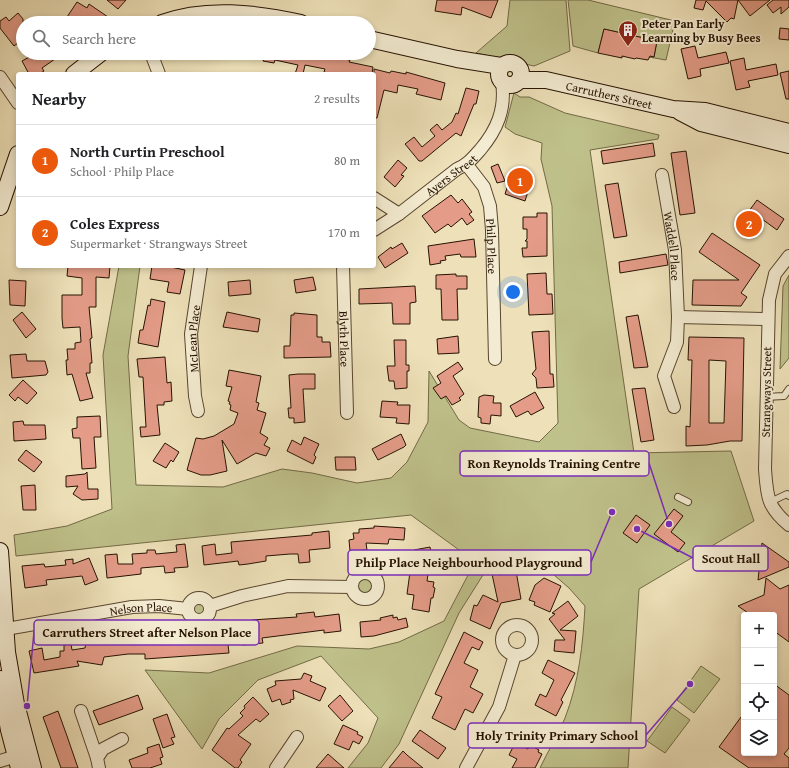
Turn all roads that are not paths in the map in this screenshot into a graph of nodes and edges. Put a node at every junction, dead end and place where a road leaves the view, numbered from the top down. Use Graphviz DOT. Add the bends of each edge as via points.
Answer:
graph roads {
  1 [pos="192,16"];
  2 [pos="261,16"];
  3 [pos="376,41"];
  4 [pos="92,60"];
  5 [pos="154,60"];
  6 [pos="77,72"];
  7 [pos="158,72"];
  8 [pos="0,75"];
  9 [pos="509,76"];
  10 [pos="16,89"];
  11 [pos="16,100"];
  12 [pos="673,109"];
  13 [pos="789,132"];
  14 [pos="789,144"];
  15 [pos="16,160"];
  16 [pos="467,165"];
  17 [pos="662,176"];
  18 [pos="376,199"];
  19 [pos="0,207"];
  20 [pos="399,214"];
  21 [pos="376,229"];
  22 [pos="789,256"];
  23 [pos="201,268"];
  24 [pos="343,268"];
  25 [pos="678,317"];
  26 [pos="767,319"];
  27 [pos="495,359"];
  28 [pos="789,388"];
  29 [pos="765,397"];
  30 [pos="674,407"];
  31 [pos="198,412"];
  32 [pos="347,413"];
  33 [pos="789,496"];
  34 [pos="678,497"];
  35 [pos="688,502"];
  36 [pos="770,502"];
  37 [pos="789,525"];
  38 [pos="0,551"];
  39 [pos="352,587"];
  40 [pos="3,629"];
  41 [pos="515,655"];
  42 [pos="0,679"];
  43 [pos="81,712"];
  44 [pos="297,737"];
  45 [pos="122,739"];
  46 [pos="0,761"];
  47 [pos="24,761"];
  48 [pos="98,763"];
  49 [pos="276,768"];
  50 [pos="466,768"];
  1 -- 2 [label="main road" via="228,13"];
  3 -- 9 [label="main road, Carruthers Street" via="457,59"];
  4 -- 6 [label="main road"];
  5 -- 7 [label="street"];
  8 -- 10 [label="street"];
  8 -- 11 [label="street"];
  9 -- 12 [label="main road, Carruthers Street" via="546,80"];
  9 -- 16 [label="street, Ayers Street" via="502,113 496,128"];
  12 -- 13 [label="main road, Carruthers Street" via="704,111"];
  12 -- 14 [label="main road, Carruthers Street" via="702,123"];
  15 -- 19 [label="main road"];
  16 -- 20 [label="street, Ayers Street" via="457,169"];
  16 -- 27 [label="street, Philp Place" via="484,188 490,206"];
  17 -- 25 [label="street, Waddell Place" via="675,250"];
  18 -- 20 [label="street"];
  20 -- 21 [label="street, Ayers Street"];
  22 -- 26 [label="street, Strangways Street" via="775,274"];
  23 -- 31 [label="street, McLean Place" via="190,334"];
  24 -- 32 [label="street, Blyth Place"];
  25 -- 26 [label="street"];
  25 -- 30 [label="street, Waddell Place" via="677,342 664,376"];
  26 -- 29 [label="street, Strangways Street"];
  28 -- 29 [label="lane" via="784,396"];
  29 -- 36 [label="street, Strangways Street" via="766,491"];
  33 -- 36 [label="lane" via="787,494"];
  34 -- 35 [label="lane"];
  36 -- 37 [label="street, Strangways Street" via="776,515"];
  38 -- 40 [label="main road"];
  39 -- 40 [label="street, Nelson Place" via="288,586 242,596 210,606 209,614 202,620 191,617 188,609 132,607"];
  40 -- 47 [label="main road"];
  41 -- 50 [label="street" via="499,707"];
  42 -- 47 [label="main road"];
  43 -- 48 [label="street"];
  44 -- 49 [label="street"];
  45 -- 48 [label="street" via="103,749"];
  46 -- 47 [label="street"];
}
